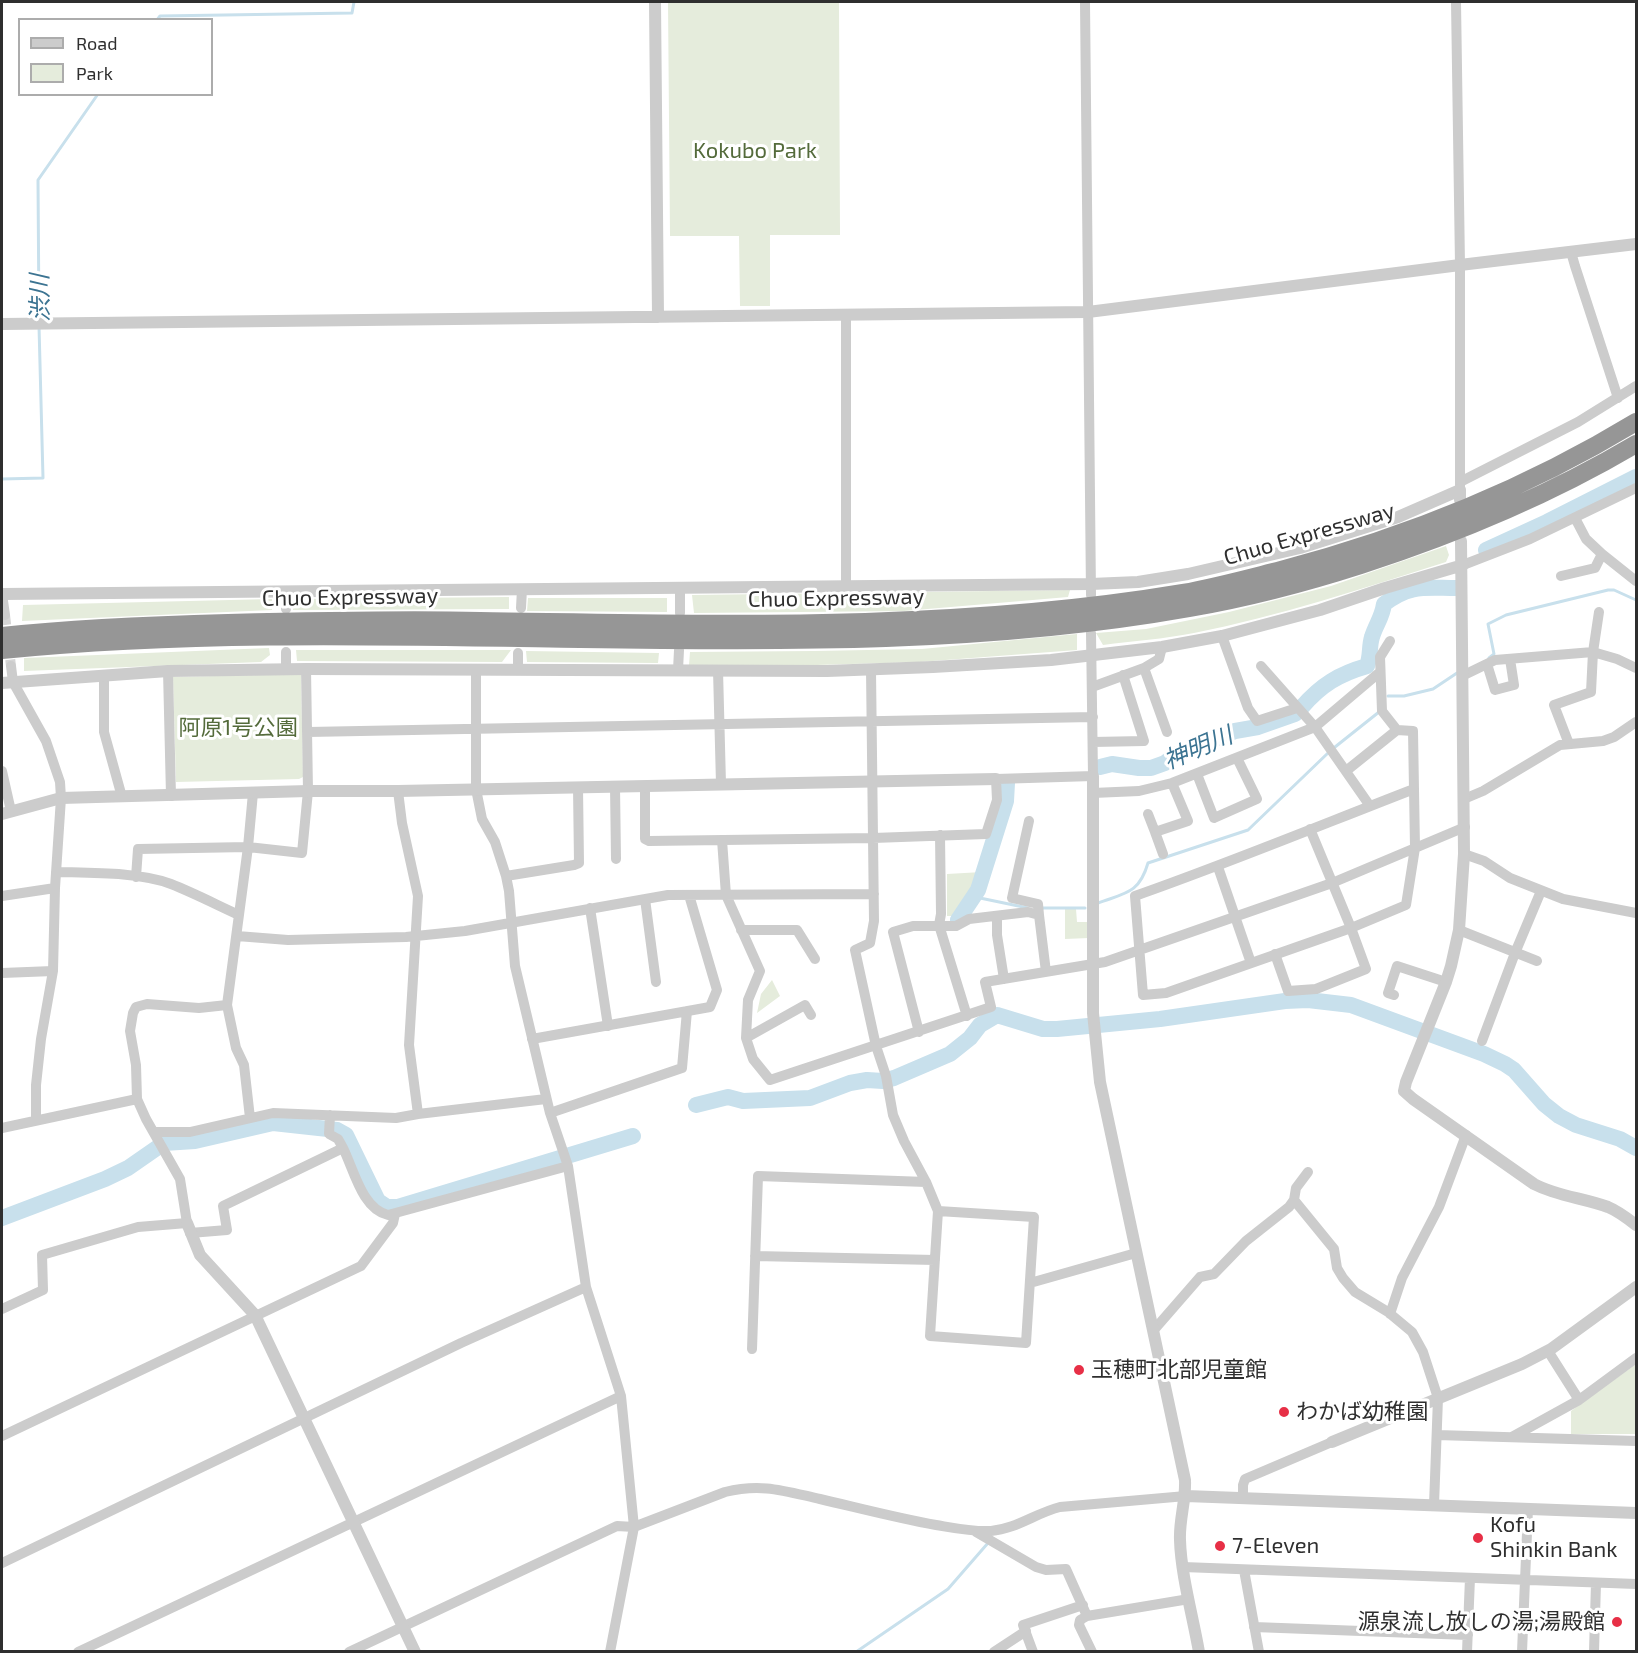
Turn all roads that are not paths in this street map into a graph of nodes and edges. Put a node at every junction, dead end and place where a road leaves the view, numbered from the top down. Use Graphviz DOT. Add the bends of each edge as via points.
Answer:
graph roads {
  1 [pos="655,2"];
  2 [pos="1085,2"];
  3 [pos="1456,2"];
  4 [pos="1636,244"];
  5 [pos="1571,252"];
  6 [pos="1460,265"];
  7 [pos="1088,312"];
  8 [pos="846,315"];
  9 [pos="658,317"];
  10 [pos="2,324"];
  11 [pos="1636,386"];
  12 [pos="1617,398"];
  13 [pos="1636,422"];
  14 [pos="1636,444"];
  15 [pos="1636,488"];
  16 [pos="1460,490"];
  17 [pos="1575,518"];
  18 [pos="1461,541"];
  19 [pos="1602,554"];
  20 [pos="1463,566"];
  21 [pos="1561,576"];
  22 [pos="1636,581"];
  23 [pos="846,586"];
  24 [pos="680,588"];
  25 [pos="522,589"];
  26 [pos="1091,589"];
  27 [pos="287,592"];
  28 [pos="2,594"];
  29 [pos="521,608"];
  30 [pos="286,609"];
  31 [pos="1599,612"];
  32 [pos="680,613"];
  33 [pos="5,615"];
  34 [pos="1091,633"];
  35 [pos="2,636"];
  36 [pos="1222,636"];
  37 [pos="1390,641"];
  38 [pos="1162,646"];
  39 [pos="679,650"];
  40 [pos="286,652"];
  41 [pos="519,652"];
  42 [pos="1593,652"];
  43 [pos="1092,654"];
  44 [pos="6,658"];
  45 [pos="1510,659"];
  46 [pos="1487,664"];
  47 [pos="1261,666"];
  48 [pos="1144,668"];
  49 [pos="1636,668"];
  50 [pos="286,669"];
  51 [pos="306,669"];
  52 [pos="476,669"];
  53 [pos="518,669"];
  54 [pos="678,670"];
  55 [pos="718,670"];
  56 [pos="871,670"];
  57 [pos="168,671"];
  58 [pos="1380,672"];
  59 [pos="1123,675"];
  60 [pos="104,676"];
  61 [pos="1462,676"];
  62 [pos="7,682"];
  63 [pos="1092,687"];
  64 [pos="1297,708"];
  65 [pos="1093,717"];
  66 [pos="872,722"];
  67 [pos="1636,722"];
  68 [pos="719,725"];
  69 [pos="1315,727"];
  70 [pos="477,729"];
  71 [pos="1397,730"];
  72 [pos="308,732"];
  73 [pos="1167,732"];
  74 [pos="1093,742"];
  75 [pos="1569,744"];
  76 [pos="1237,758"];
  77 [pos="2,771"];
  78 [pos="1346,771"];
  79 [pos="1197,774"];
  80 [pos="1093,776"];
  81 [pos="996,779"];
  82 [pos="872,781"];
  83 [pos="1172,783"];
  84 [pos="721,784"];
  85 [pos="615,786"];
  86 [pos="645,786"];
  87 [pos="578,787"];
  88 [pos="476,789"];
  89 [pos="1414,789"];
  90 [pos="308,791"];
  91 [pos="398,791"];
  92 [pos="253,793"];
  93 [pos="1093,793"];
  94 [pos="171,796"];
  95 [pos="122,797"];
  96 [pos="61,798"];
  97 [pos="1464,799"];
  98 [pos="1370,806"];
  99 [pos="6,813"];
  100 [pos="1148,814"];
  101 [pos="1029,821"];
  102 [pos="1465,827"];
  103 [pos="1310,829"];
  104 [pos="1155,832"];
  105 [pos="940,836"];
  106 [pos="873,838"];
  107 [pos="722,840"];
  108 [pos="248,847"];
  109 [pos="1415,848"];
  110 [pos="1163,854"];
  111 [pos="1464,854"];
  112 [pos="616,860"];
  113 [pos="1218,867"];
  114 [pos="56,872"];
  115 [pos="506,876"];
  116 [pos="136,877"];
  117 [pos="1332,883"];
  118 [pos="55,888"];
  119 [pos="1541,891"];
  120 [pos="874,894"];
  121 [pos="689,895"];
  122 [pos="2,896"];
  123 [pos="726,896"];
  124 [pos="645,899"];
  125 [pos="590,908"];
  126 [pos="1636,913"];
  127 [pos="239,915"];
  128 [pos="1039,915"];
  129 [pos="997,916"];
  130 [pos="1235,917"];
  131 [pos="510,923"];
  132 [pos="939,925"];
  133 [pos="1351,928"];
  134 [pos="741,930"];
  135 [pos="1459,930"];
  136 [pos="416,935"];
  137 [pos="237,936"];
  138 [pos="1139,949"];
  139 [pos="1515,953"];
  140 [pos="1275,954"];
  141 [pos="815,959"];
  142 [pos="1537,961"];
  143 [pos="1093,963"];
  144 [pos="1251,963"];
  145 [pos="53,971"];
  146 [pos="1046,972"];
  147 [pos="2,973"];
  148 [pos="1004,979"];
  149 [pos="656,982"];
  150 [pos="1446,982"];
  151 [pos="1394,995"];
  152 [pos="227,1005"];
  153 [pos="687,1011"];
  154 [pos="812,1015"];
  155 [pos="968,1016"];
  156 [pos="608,1026"];
  157 [pos="918,1032"];
  158 [pos="746,1038"];
  159 [pos="532,1040"];
  160 [pos="1482,1041"];
  161 [pos="876,1046"];
  162 [pos="137,1099"];
  163 [pos="546,1099"];
  164 [pos="550,1113"];
  165 [pos="418,1114"];
  166 [pos="330,1116"];
  167 [pos="250,1118"];
  168 [pos="36,1120"];
  169 [pos="2,1128"];
  170 [pos="154,1132"];
  171 [pos="1466,1135"];
  172 [pos="343,1148"];
  173 [pos="566,1161"];
  174 [pos="1308,1172"];
  175 [pos="926,1182"];
  176 [pos="1294,1200"];
  177 [pos="938,1211"];
  178 [pos="395,1214"];
  179 [pos="1636,1225"];
  180 [pos="188,1228"];
  181 [pos="1136,1253"];
  182 [pos="755,1256"];
  183 [pos="935,1260"];
  184 [pos="1030,1282"];
  185 [pos="586,1287"];
  186 [pos="1636,1287"];
  187 [pos="2,1309"];
  188 [pos="1390,1314"];
  189 [pos="255,1316"];
  190 [pos="1153,1331"];
  191 [pos="752,1349"];
  192 [pos="1548,1351"];
  193 [pos="1636,1358"];
  194 [pos="621,1396"];
  195 [pos="1438,1398"];
  196 [pos="1579,1400"];
  197 [pos="303,1419"];
  198 [pos="1437,1435"];
  199 [pos="2,1436"];
  200 [pos="1512,1438"];
  201 [pos="1332,1442"];
  202 [pos="1636,1442"];
  203 [pos="1186,1497"];
  204 [pos="1243,1499"];
  205 [pos="1434,1505"];
  206 [pos="1528,1509"];
  207 [pos="1636,1513"];
  208 [pos="353,1522"];
  209 [pos="634,1527"];
  210 [pos="974,1530"];
  211 [pos="2,1563"];
  212 [pos="1183,1568"];
  213 [pos="1244,1570"];
  214 [pos="1470,1578"];
  215 [pos="1526,1580"];
  216 [pos="1596,1583"];
  217 [pos="1636,1584"];
  218 [pos="1189,1599"];
  219 [pos="1083,1605"];
  220 [pos="1088,1616"];
  221 [pos="403,1626"];
  222 [pos="1254,1627"];
  223 [pos="1026,1631"];
  224 [pos="1468,1635"];
  225 [pos="78,1652"];
  226 [pos="349,1652"];
  227 [pos="415,1652"];
  228 [pos="610,1652"];
  229 [pos="994,1652"];
  230 [pos="1033,1652"];
  231 [pos="1092,1652"];
  232 [pos="1199,1652"];
  233 [pos="1259,1652"];
  234 [pos="1467,1652"];
  235 [pos="1522,1652"];
  236 [pos="1594,1652"];
  1 -- 9 [label="street"];
  2 -- 7 [label="street"];
  3 -- 6 [label="street"];
  4 -- 5 [label="street"];
  5 -- 6 [label="street"];
  5 -- 12 [label="street"];
  6 -- 7 [label="street"];
  6 -- 16 [label="street"];
  7 -- 8 [label="street"];
  7 -- 26 [label="street"];
  8 -- 9 [label="street"];
  8 -- 23 [label="street"];
  9 -- 10 [label="street"];
  11 -- 12 [label="street"];
  12 -- 16 [label="street"];
  13 -- 35 [label="highway, Chuo Expressway" via="1508,490 1388,538 1257,576 1123,602 977,617 846,623 352,620 145,626"];
  14 -- 44 [label="highway, Chuo Expressway" via="1504,512 1333,574 1191,608 1050,628 836,641 363,636 148,640"];
  15 -- 17 [label="street"];
  16 -- 26 [label="street" via="1398,516 1300,548 1188,574"];
  17 -- 19 [label="street" via="1586,539"];
  17 -- 20 [label="street"];
  18 -- 20 [label="street"];
  19 -- 21 [label="street" via="1594,568"];
  19 -- 22 [label="street"];
  20 -- 36 [label="street"];
  20 -- 61 [label="street"];
  23 -- 24 [label="street"];
  23 -- 26 [label="street"];
  24 -- 25 [label="street"];
  24 -- 32 [label="street"];
  25 -- 27 [label="street"];
  25 -- 29 [label="street"];
  27 -- 28 [label="street"];
  27 -- 30 [label="street"];
  28 -- 33 [label="street"];
  31 -- 42 [label="street"];
  34 -- 43 [label="street"];
  36 -- 38 [label="street"];
  36 -- 64 [label="street" via="1248,708 1257,721"];
  37 -- 58 [label="street" via="1380,657"];
  38 -- 43 [label="street"];
  38 -- 48 [label="street" via="1159,659"];
  39 -- 54 [label="street"];
  40 -- 50 [label="street"];
  41 -- 53 [label="street"];
  42 -- 45 [label="street"];
  42 -- 49 [label="street"];
  42 -- 75 [label="street" via="1591,692 1554,705"];
  43 -- 56 [label="street" via="1051,660"];
  43 -- 63 [label="street"];
  44 -- 62 [label="street"];
  45 -- 46 [label="street"];
  45 -- 46 [label="street" via="1514,685 1495,690"];
  46 -- 61 [label="street"];
  47 -- 64 [label="street"];
  48 -- 59 [label="street"];
  48 -- 73 [label="street"];
  50 -- 51 [label="street"];
  50 -- 57 [label="street"];
  51 -- 52 [label="street"];
  51 -- 72 [label="street"];
  52 -- 53 [label="street"];
  52 -- 70 [label="street"];
  53 -- 54 [label="street"];
  54 -- 55 [label="street"];
  55 -- 56 [label="street"];
  55 -- 68 [label="street"];
  56 -- 66 [label="street"];
  57 -- 60 [label="street"];
  57 -- 94 [label="street"];
  58 -- 69 [label="street"];
  58 -- 71 [label="street" via="1382,711"];
  59 -- 63 [label="street"];
  59 -- 74 [label="street" via="1144,741"];
  60 -- 62 [label="street"];
  60 -- 95 [label="street" via="104,732"];
  61 -- 97 [label="street"];
  62 -- 96 [label="street" via="46,741 60,782"];
  63 -- 65 [label="street"];
  64 -- 69 [label="street"];
  65 -- 66 [label="street"];
  65 -- 74 [label="street"];
  66 -- 68 [label="street"];
  66 -- 82 [label="street"];
  67 -- 75 [label="street" via="1603,741"];
  68 -- 70 [label="street"];
  68 -- 84 [label="street"];
  69 -- 76 [label="street"];
  69 -- 78 [label="street"];
  70 -- 72 [label="street"];
  70 -- 88 [label="street"];
  71 -- 78 [label="street"];
  71 -- 89 [label="street" via="1413,730"];
  72 -- 90 [label="street"];
  74 -- 80 [label="street"];
  75 -- 97 [label="street" via="1560,745"];
  76 -- 79 [label="street"];
  76 -- 79 [label="street" via="1257,799 1214,818"];
  77 -- 99 [label="street"];
  78 -- 98 [label="street"];
  79 -- 83 [label="street"];
  80 -- 81 [label="street"];
  80 -- 93 [label="street"];
  81 -- 82 [label="street"];
  81 -- 105 [label="street" via="997,800 986,834"];
  82 -- 84 [label="street"];
  82 -- 106 [label="street"];
  83 -- 93 [label="street" via="1139,791"];
  83 -- 104 [label="street" via="1188,821"];
  84 -- 86 [label="street"];
  85 -- 86 [label="street"];
  85 -- 87 [label="street"];
  85 -- 112 [label="street"];
  86 -- 107 [label="street" via="645,839"];
  87 -- 88 [label="street"];
  87 -- 115 [label="street" via="579,863"];
  88 -- 91 [label="street"];
  88 -- 115 [label="street" via="482,819 495,842"];
  89 -- 98 [label="street"];
  89 -- 109 [label="street"];
  90 -- 91 [label="street"];
  90 -- 92 [label="street"];
  90 -- 108 [label="street" via="302,853"];
  91 -- 136 [label="street" via="418,896"];
  92 -- 94 [label="street"];
  92 -- 108 [label="street"];
  93 -- 143 [label="street"];
  94 -- 95 [label="street"];
  95 -- 96 [label="street"];
  96 -- 99 [label="street"];
  96 -- 114 [label="street"];
  97 -- 102 [label="street"];
  98 -- 103 [label="street"];
  100 -- 104 [label="street"];
  101 -- 128 [label="street" via="1012,898 1038,904"];
  102 -- 109 [label="street"];
  102 -- 111 [label="street"];
  103 -- 113 [label="street"];
  103 -- 117 [label="street"];
  104 -- 110 [label="street"];
  105 -- 106 [label="street"];
  105 -- 132 [label="street"];
  106 -- 107 [label="street"];
  106 -- 120 [label="street"];
  107 -- 123 [label="street"];
  108 -- 116 [label="street" via="138,849"];
  108 -- 127 [label="street"];
  109 -- 117 [label="street"];
  109 -- 133 [label="street" via="1406,905"];
  111 -- 119 [label="street"];
  111 -- 135 [label="street"];
  113 -- 130 [label="street"];
  113 -- 138 [label="street" via="1135,896"];
  114 -- 116 [label="street"];
  114 -- 118 [label="street"];
  115 -- 131 [label="street"];
  116 -- 127 [label="street" via="170,884"];
  117 -- 130 [label="street"];
  117 -- 133 [label="street"];
  118 -- 122 [label="street"];
  118 -- 145 [label="street"];
  119 -- 126 [label="street"];
  119 -- 139 [label="street"];
  120 -- 123 [label="street"];
  120 -- 161 [label="street" via="870,943 855,950"];
  121 -- 123 [label="street"];
  121 -- 124 [label="street"];
  121 -- 153 [label="street" via="717,990 711,1007"];
  123 -- 134 [label="street"];
  124 -- 125 [label="street"];
  124 -- 149 [label="street"];
  125 -- 131 [label="street"];
  125 -- 156 [label="street"];
  127 -- 137 [label="street"];
  128 -- 129 [label="street" via="1028,912"];
  128 -- 146 [label="street"];
  129 -- 132 [label="street" via="969,919 956,926"];
  129 -- 148 [label="street"];
  130 -- 138 [label="street"];
  130 -- 144 [label="street"];
  131 -- 136 [label="street"];
  131 -- 159 [label="street" via="515,966"];
  132 -- 155 [label="street"];
  132 -- 157 [label="street" via="893,932"];
  133 -- 140 [label="street"];
  133 -- 140 [label="street" via="1366,969 1316,989 1288,991"];
  134 -- 141 [label="street" via="797,930"];
  134 -- 158 [label="street" via="760,971 748,1000"];
  135 -- 139 [label="street"];
  135 -- 150 [label="street"];
  136 -- 137 [label="street" via="288,940"];
  136 -- 165 [label="street" via="409,1046"];
  137 -- 152 [label="street"];
  138 -- 143 [label="street"];
  138 -- 144 [label="street" via="1143,995 1166,993"];
  139 -- 142 [label="street"];
  139 -- 160 [label="street"];
  140 -- 144 [label="street"];
  143 -- 146 [label="street"];
  143 -- 181 [label="street" via="1100,1082"];
  145 -- 147 [label="street"];
  145 -- 168 [label="street" via="41,1039"];
  146 -- 148 [label="street"];
  148 -- 155 [label="street" via="985,982 991,1007"];
  150 -- 151 [label="street" via="1397,966 1389,993"];
  150 -- 171 [label="street" via="1404,1091"];
  152 -- 162 [label="street" via="136,1007 130,1031"];
  152 -- 167 [label="street" via="236,1048 244,1065"];
  153 -- 156 [label="street"];
  153 -- 164 [label="street" via="682,1068"];
  154 -- 158 [label="street" via="805,1005"];
  155 -- 157 [label="street"];
  156 -- 159 [label="street"];
  157 -- 161 [label="street"];
  158 -- 161 [label="street" via="753,1059 770,1080"];
  159 -- 163 [label="street"];
  161 -- 175 [label="street" via="893,1115"];
  162 -- 168 [label="street"];
  162 -- 170 [label="street"];
  163 -- 164 [label="street"];
  163 -- 165 [label="street"];
  164 -- 173 [label="street"];
  165 -- 166 [label="street" via="396,1118"];
  166 -- 167 [label="street" via="273,1113"];
  166 -- 172 [label="street" via="329,1134"];
  167 -- 170 [label="street" via="190,1132"];
  168 -- 169 [label="street"];
  170 -- 180 [label="street" via="180,1179"];
  171 -- 179 [label="street" via="1534,1184 1556,1194 1608,1207"];
  171 -- 188 [label="street" via="1439,1207 1402,1278"];
  172 -- 178 [label="street" via="370,1205 382,1214"];
  172 -- 180 [label="street" via="222,1206 227,1230"];
  173 -- 178 [label="street"];
  173 -- 185 [label="street"];
  174 -- 176 [label="street" via="1296,1188"];
  175 -- 177 [label="street"];
  175 -- 182 [label="street" via="758,1176"];
  176 -- 188 [label="street" via="1334,1249 1343,1278 1355,1292"];
  176 -- 190 [label="street" via="1214,1274 1200,1277"];
  177 -- 183 [label="street"];
  177 -- 184 [label="street" via="1034,1217"];
  178 -- 189 [label="street" via="393,1223 361,1266"];
  180 -- 187 [label="street" via="138,1227 42,1255 43,1290"];
  180 -- 189 [label="street" via="200,1255"];
  181 -- 184 [label="street"];
  181 -- 190 [label="street"];
  182 -- 183 [label="street"];
  182 -- 191 [label="street"];
  183 -- 184 [label="street" via="930,1336 1026,1342"];
  185 -- 194 [label="street"];
  185 -- 197 [label="street"];
  186 -- 192 [label="street"];
  188 -- 195 [label="street" via="1412,1332"];
  189 -- 197 [label="street"];
  189 -- 199 [label="street"];
  190 -- 203 [label="street"];
  192 -- 195 [label="street"];
  192 -- 196 [label="street"];
  193 -- 196 [label="street"];
  194 -- 208 [label="street"];
  194 -- 209 [label="street"];
  195 -- 198 [label="street"];
  195 -- 201 [label="street"];
  196 -- 200 [label="street"];
  197 -- 208 [label="street"];
  197 -- 211 [label="street"];
  198 -- 200 [label="street"];
  198 -- 205 [label="street"];
  200 -- 202 [label="street"];
  201 -- 204 [label="street" via="1245,1479"];
  203 -- 204 [label="street"];
  203 -- 210 [label="street" via="1060,1507 1008,1528"];
  203 -- 212 [label="street" via="1180,1541"];
  204 -- 205 [label="street"];
  205 -- 206 [label="street"];
  206 -- 207 [label="street"];
  206 -- 215 [label="street"];
  208 -- 221 [label="street"];
  208 -- 225 [label="street"];
  209 -- 210 [label="street" via="725,1492 753,1487"];
  209 -- 221 [label="street" via="617,1526"];
  209 -- 228 [label="street"];
  210 -- 219 [label="street" via="1036,1567 1066,1569"];
  212 -- 213 [label="street"];
  212 -- 218 [label="street"];
  213 -- 214 [label="street"];
  213 -- 222 [label="street"];
  214 -- 215 [label="street"];
  214 -- 224 [label="street"];
  215 -- 216 [label="street"];
  215 -- 235 [label="street"];
  216 -- 217 [label="street"];
  216 -- 236 [label="street"];
  218 -- 220 [label="street"];
  218 -- 232 [label="street"];
  219 -- 220 [label="street"];
  219 -- 223 [label="street" via="1023,1625"];
  220 -- 231 [label="street" via="1079,1625"];
  221 -- 226 [label="street"];
  221 -- 227 [label="street"];
  222 -- 224 [label="street"];
  222 -- 233 [label="street"];
  223 -- 229 [label="street"];
  223 -- 230 [label="street"];
  224 -- 234 [label="street"];
}
